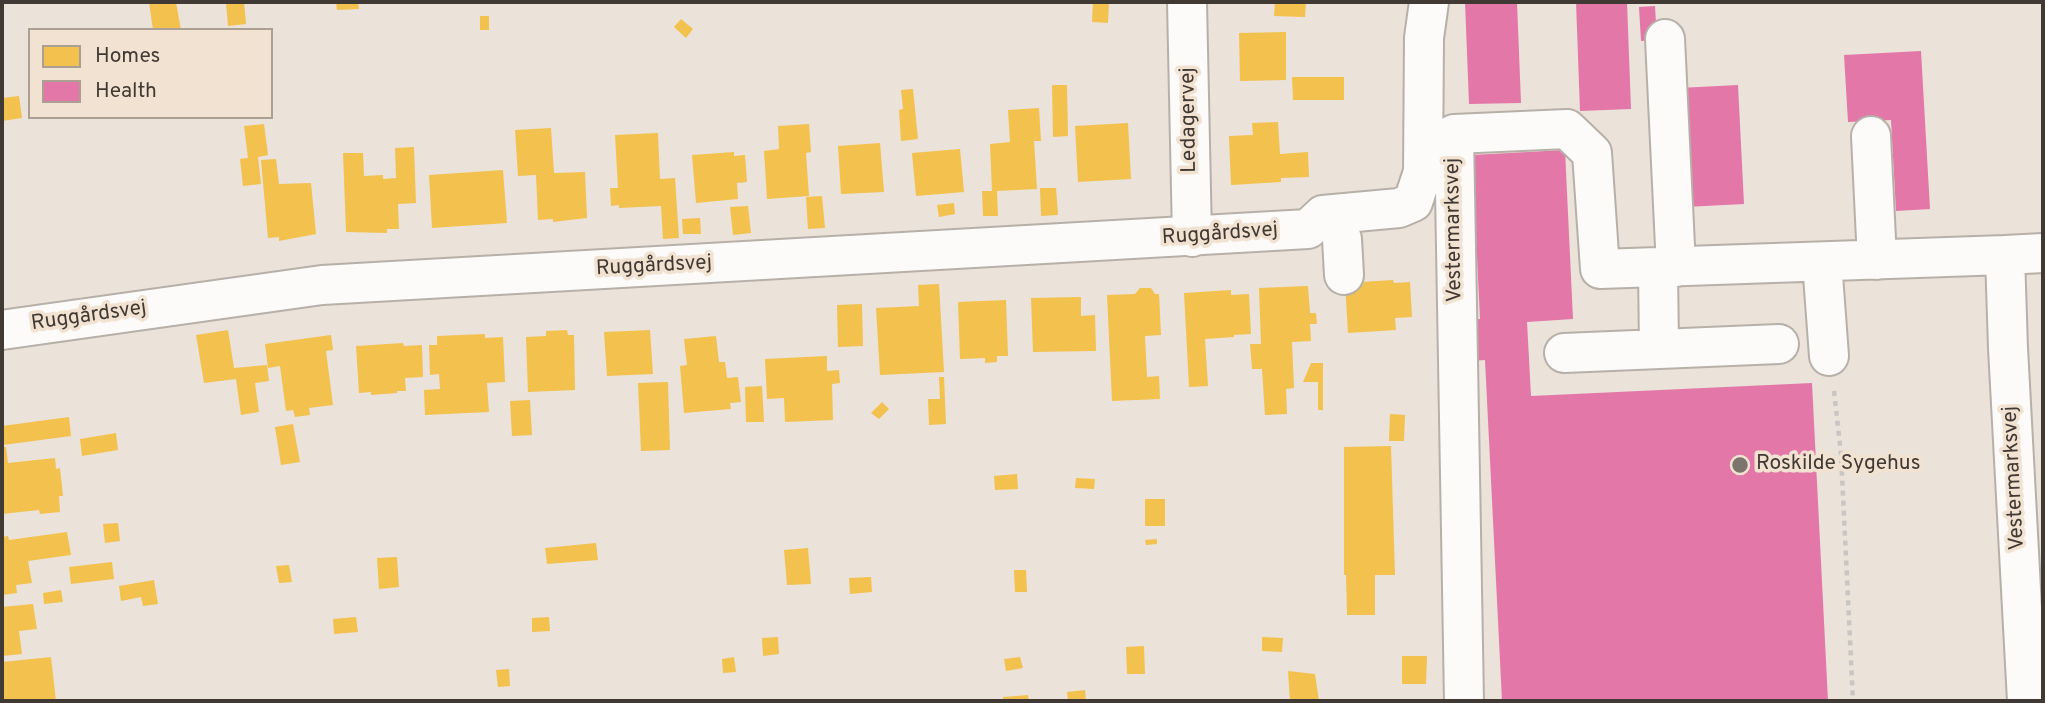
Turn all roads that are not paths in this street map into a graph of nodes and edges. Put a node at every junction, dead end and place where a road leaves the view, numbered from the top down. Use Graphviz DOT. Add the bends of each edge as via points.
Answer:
graph roads {
  1 [pos="1187,2"];
  2 [pos="1429,2"];
  3 [pos="1665,39"];
  4 [pos="1871,136"];
  5 [pos="1192,237"];
  6 [pos="2043,253"];
  7 [pos="2005,255"];
  8 [pos="1877,260"];
  9 [pos="1822,262"];
  10 [pos="1667,267"];
  11 [pos="2,330"];
  12 [pos="1779,344"];
  13 [pos="1660,349"];
  14 [pos="1564,353"];
  15 [pos="1829,356"];
  16 [pos="1464,701"];
  17 [pos="2027,701"];
  1 -- 5 [label="street, Ledagervej"];
  2 -- 5 [label="street, Ruggårdsvej" via="1424,38 1423,172 1413,202 1399,208 1323,215 1332,248"];
  3 -- 10 [label="street"];
  4 -- 8 [label="street"];
  5 -- 11 [label="street, Ruggårdsvej" via="322,285"];
  6 -- 7 [label="street, Vestermarksvej"];
  7 -- 8 [label="street, Vestermarksvej"];
  7 -- 17 [label="street, Vestermarksvej"];
  8 -- 9 [label="street, Vestermarksvej"];
  9 -- 10 [label="street, Vestermarksvej"];
  9 -- 15 [label="street"];
  10 -- 13 [label="street"];
  10 -- 16 [label="street, Vestermarksvej" via="1600,269 1592,153 1567,129 1454,134"];
  12 -- 13 [label="street"];
  13 -- 14 [label="street"];
}
